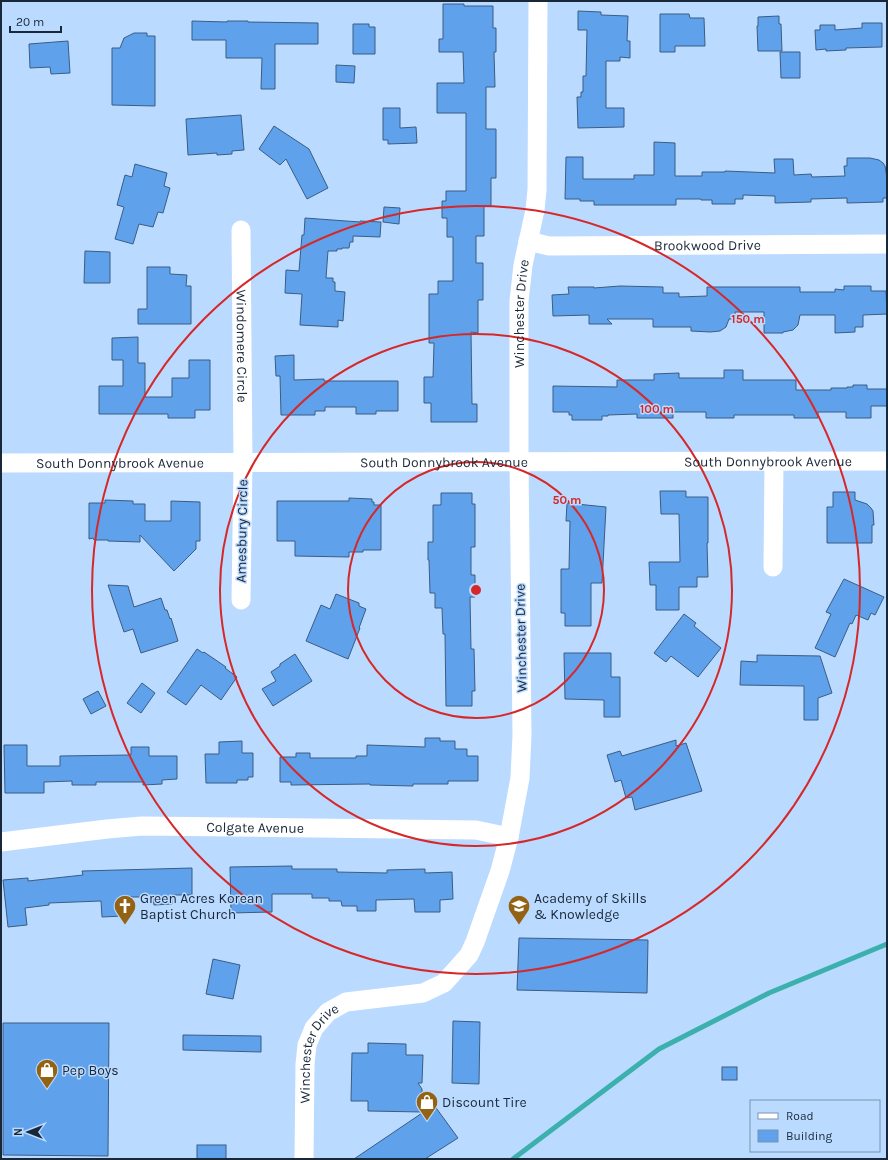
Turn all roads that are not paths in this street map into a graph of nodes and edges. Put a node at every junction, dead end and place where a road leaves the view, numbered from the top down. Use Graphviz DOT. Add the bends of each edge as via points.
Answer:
graph roads {
  1 [pos="538,1"];
  2 [pos="241,230"];
  3 [pos="528,241"];
  4 [pos="887,244"];
  5 [pos="774,461"];
  6 [pos="887,461"];
  7 [pos="519,462"];
  8 [pos="1,463"];
  9 [pos="243,463"];
  10 [pos="773,566"];
  11 [pos="241,600"];
  12 [pos="509,837"];
  13 [pos="1,842"];
  14 [pos="304,1159"];
  1 -- 3 [label="street, Winchester Drive" via="537,190"];
  2 -- 9 [label="street, Windomere Circle"];
  3 -- 4 [label="street, Brookwood Drive" via="549,246"];
  3 -- 7 [label="street, Winchester Drive" via="519,301"];
  5 -- 6 [label="street, South Donnybrook Avenue"];
  5 -- 7 [label="street, South Donnybrook Avenue"];
  5 -- 10 [label="street"];
  7 -- 9 [label="street, South Donnybrook Avenue"];
  7 -- 12 [label="street, Winchester Drive" via="522,734 520,778"];
  8 -- 9 [label="street, South Donnybrook Avenue"];
  9 -- 11 [label="street, Amesbury Circle"];
  12 -- 13 [label="street, Colgate Avenue" via="476,830 142,826"];
  12 -- 14 [label="street, Winchester Drive" via="475,942 469,955 444,984 424,993 346,1002 328,1012 314,1028 307,1045 305,1064"];
}
